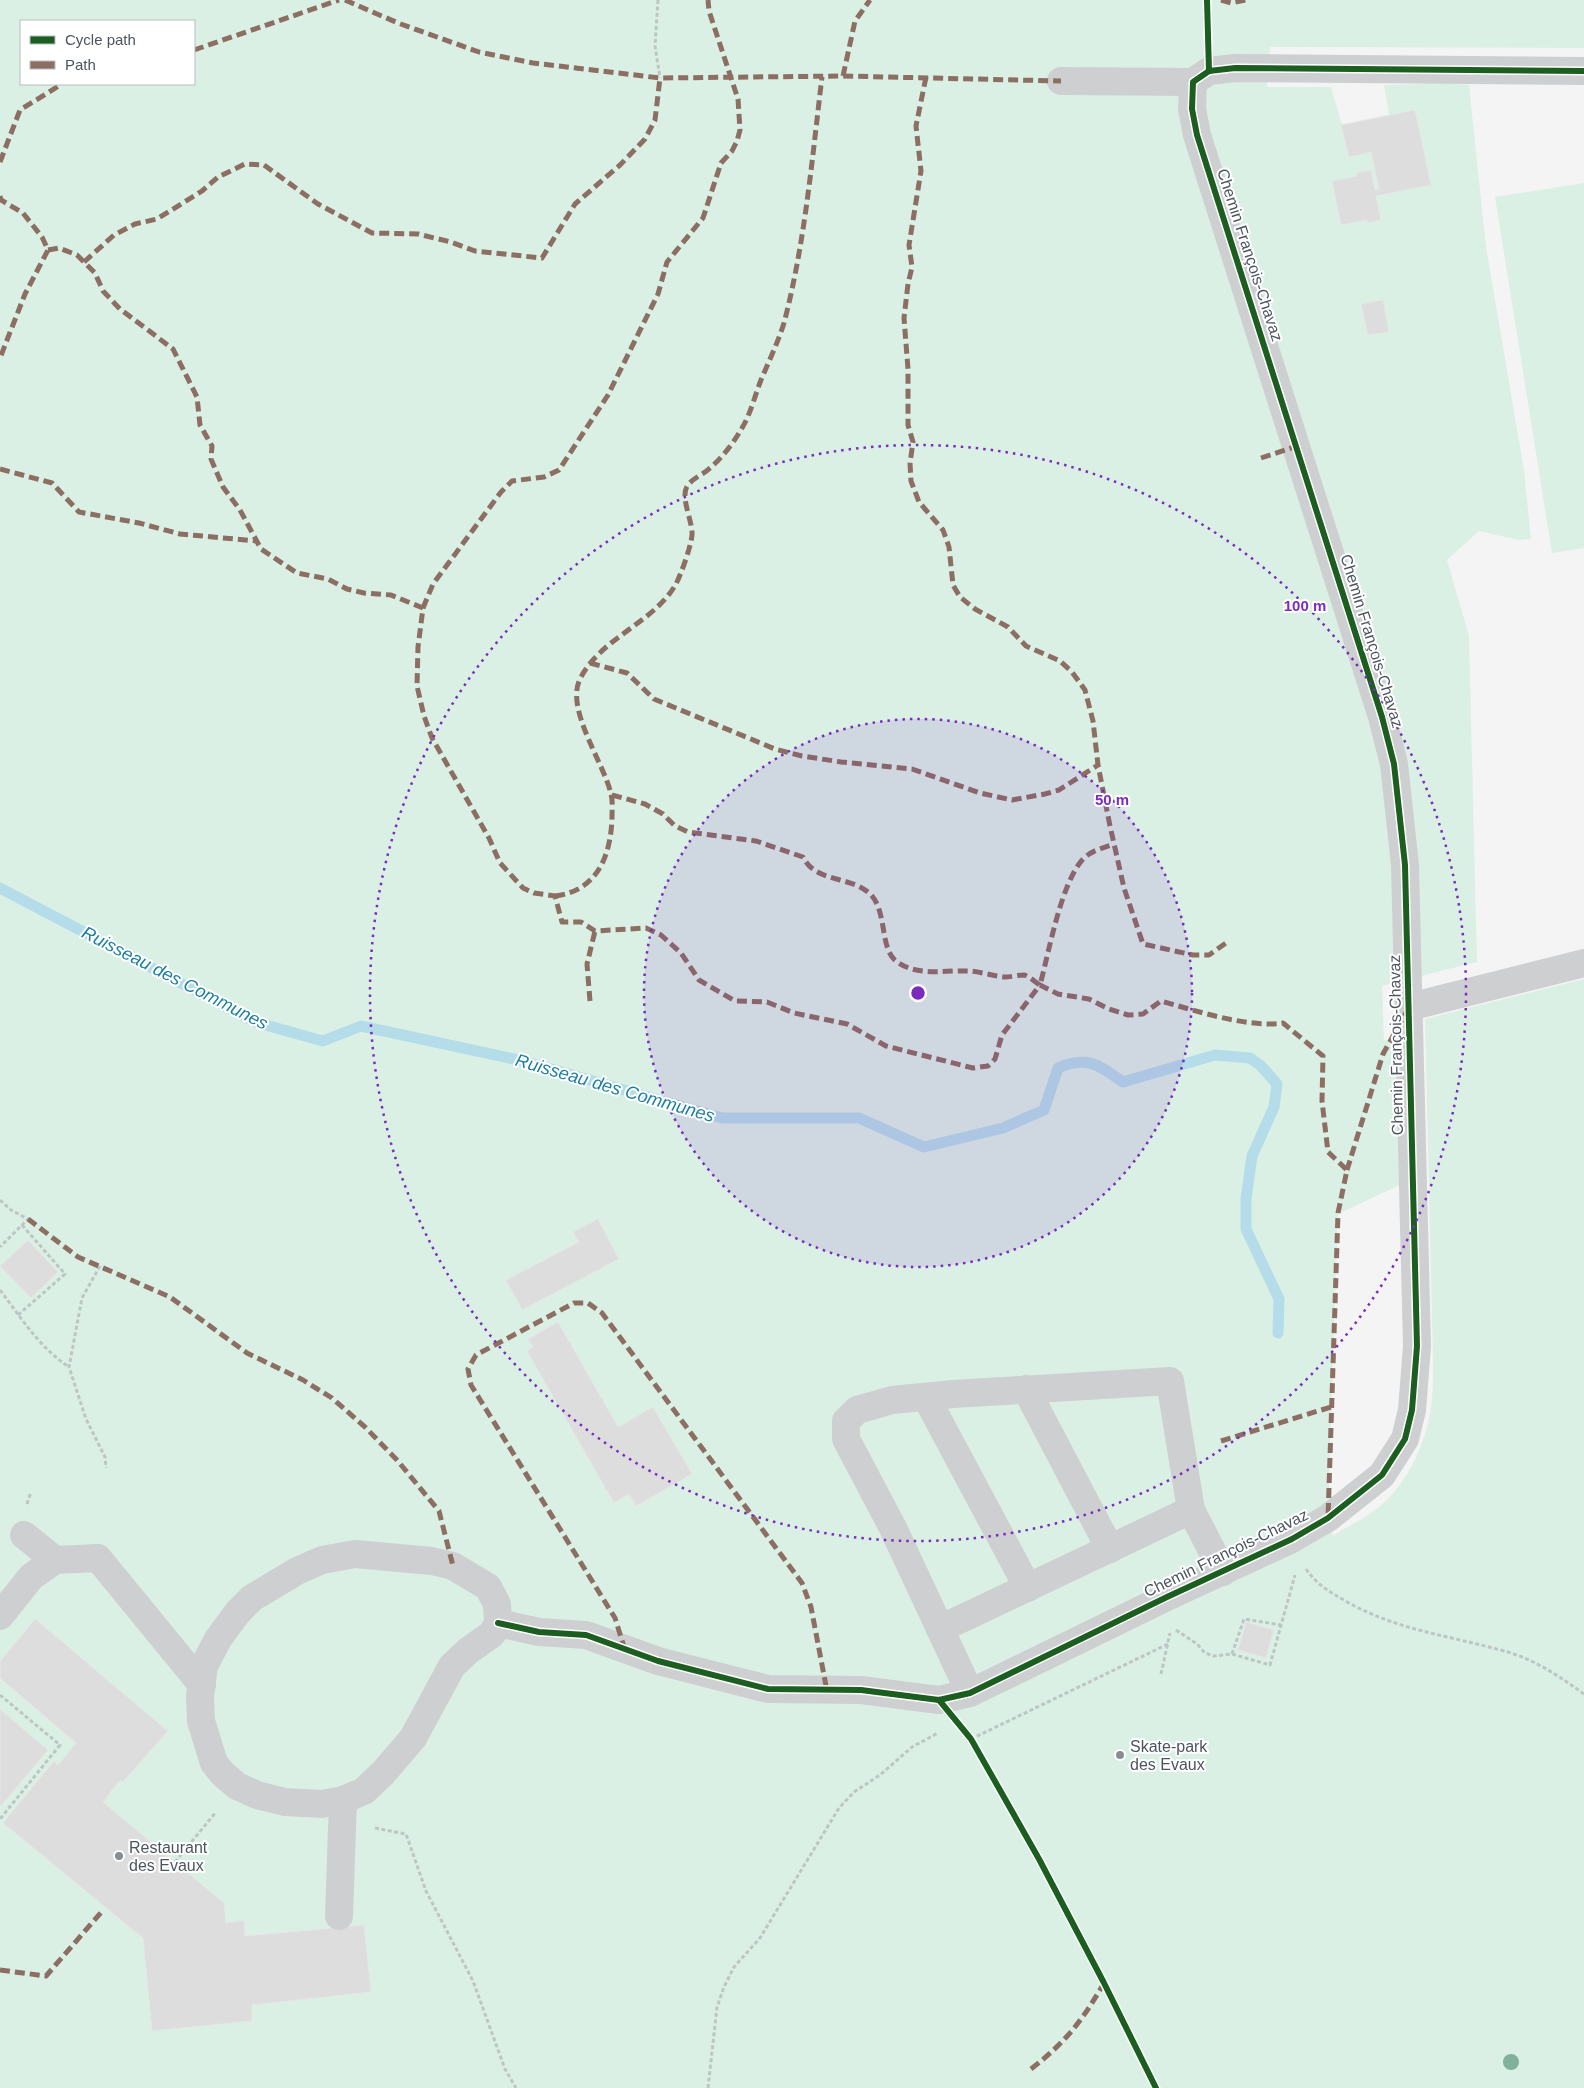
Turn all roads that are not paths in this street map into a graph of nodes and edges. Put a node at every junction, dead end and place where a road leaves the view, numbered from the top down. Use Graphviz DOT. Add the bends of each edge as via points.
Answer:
graph roads {
  1 [pos="1584,71"];
  2 [pos="1061,81"];
  3 [pos="1193,82"];
  4 [pos="1584,963"];
  5 [pos="1409,1007"];
  6 [pos="1026,1389"];
  7 [pos="926,1396"];
  8 [pos="1191,1510"];
  9 [pos="24,1535"];
  10 [pos="1110,1549"];
  11 [pos="55,1560"];
  12 [pos="1222,1572"];
  13 [pos="1028,1588"];
  14 [pos="0,1616"];
  15 [pos="498,1623"];
  16 [pos="940,1629"];
  17 [pos="202,1686"];
  18 [pos="970,1694"];
  19 [pos="343,1808"];
  20 [pos="339,1916"];
  1 -- 3 [label="street" via="1235,68 1209,71"];
  2 -- 3 [label="street"];
  3 -- 5 [label="street, Chemin François-Chavaz" via="1192,109 1197,135 1382,717 1394,764 1405,865"];
  4 -- 5 [label="street"];
  5 -- 12 [label="street, Chemin François-Chavaz" via="1417,1346 1412,1410 1405,1439 1382,1475 1296,1548"];
  6 -- 7 [label="street"];
  6 -- 8 [label="street" via="1170,1381"];
  6 -- 10 [label="street"];
  7 -- 13 [label="street"];
  7 -- 16 [label="street" via="892,1400 857,1410 846,1421 846,1438"];
  8 -- 10 [label="street"];
  8 -- 12 [label="street"];
  9 -- 11 [label="street"];
  10 -- 13 [label="street"];
  11 -- 14 [label="street" via="31,1577"];
  11 -- 17 [label="street" via="98,1558"];
  12 -- 18 [label="street, Chemin François-Chavaz"];
  13 -- 16 [label="street"];
  15 -- 17 [label="street" via="497,1604 488,1587 453,1566 355,1554 322,1560 273,1584 238,1612 218,1639 204,1666"];
  15 -- 18 [label="street, Chemin François-Chavaz" via="539,1632 586,1635 658,1661 768,1689 861,1690 939,1700"];
  15 -- 19 [label="street" via="492,1634 452,1666 403,1752"];
  16 -- 18 [label="street"];
  17 -- 19 [label="street" via="201,1721 214,1763 223,1774 237,1786 257,1795 285,1802"];
  19 -- 20 [label="street"];
}
